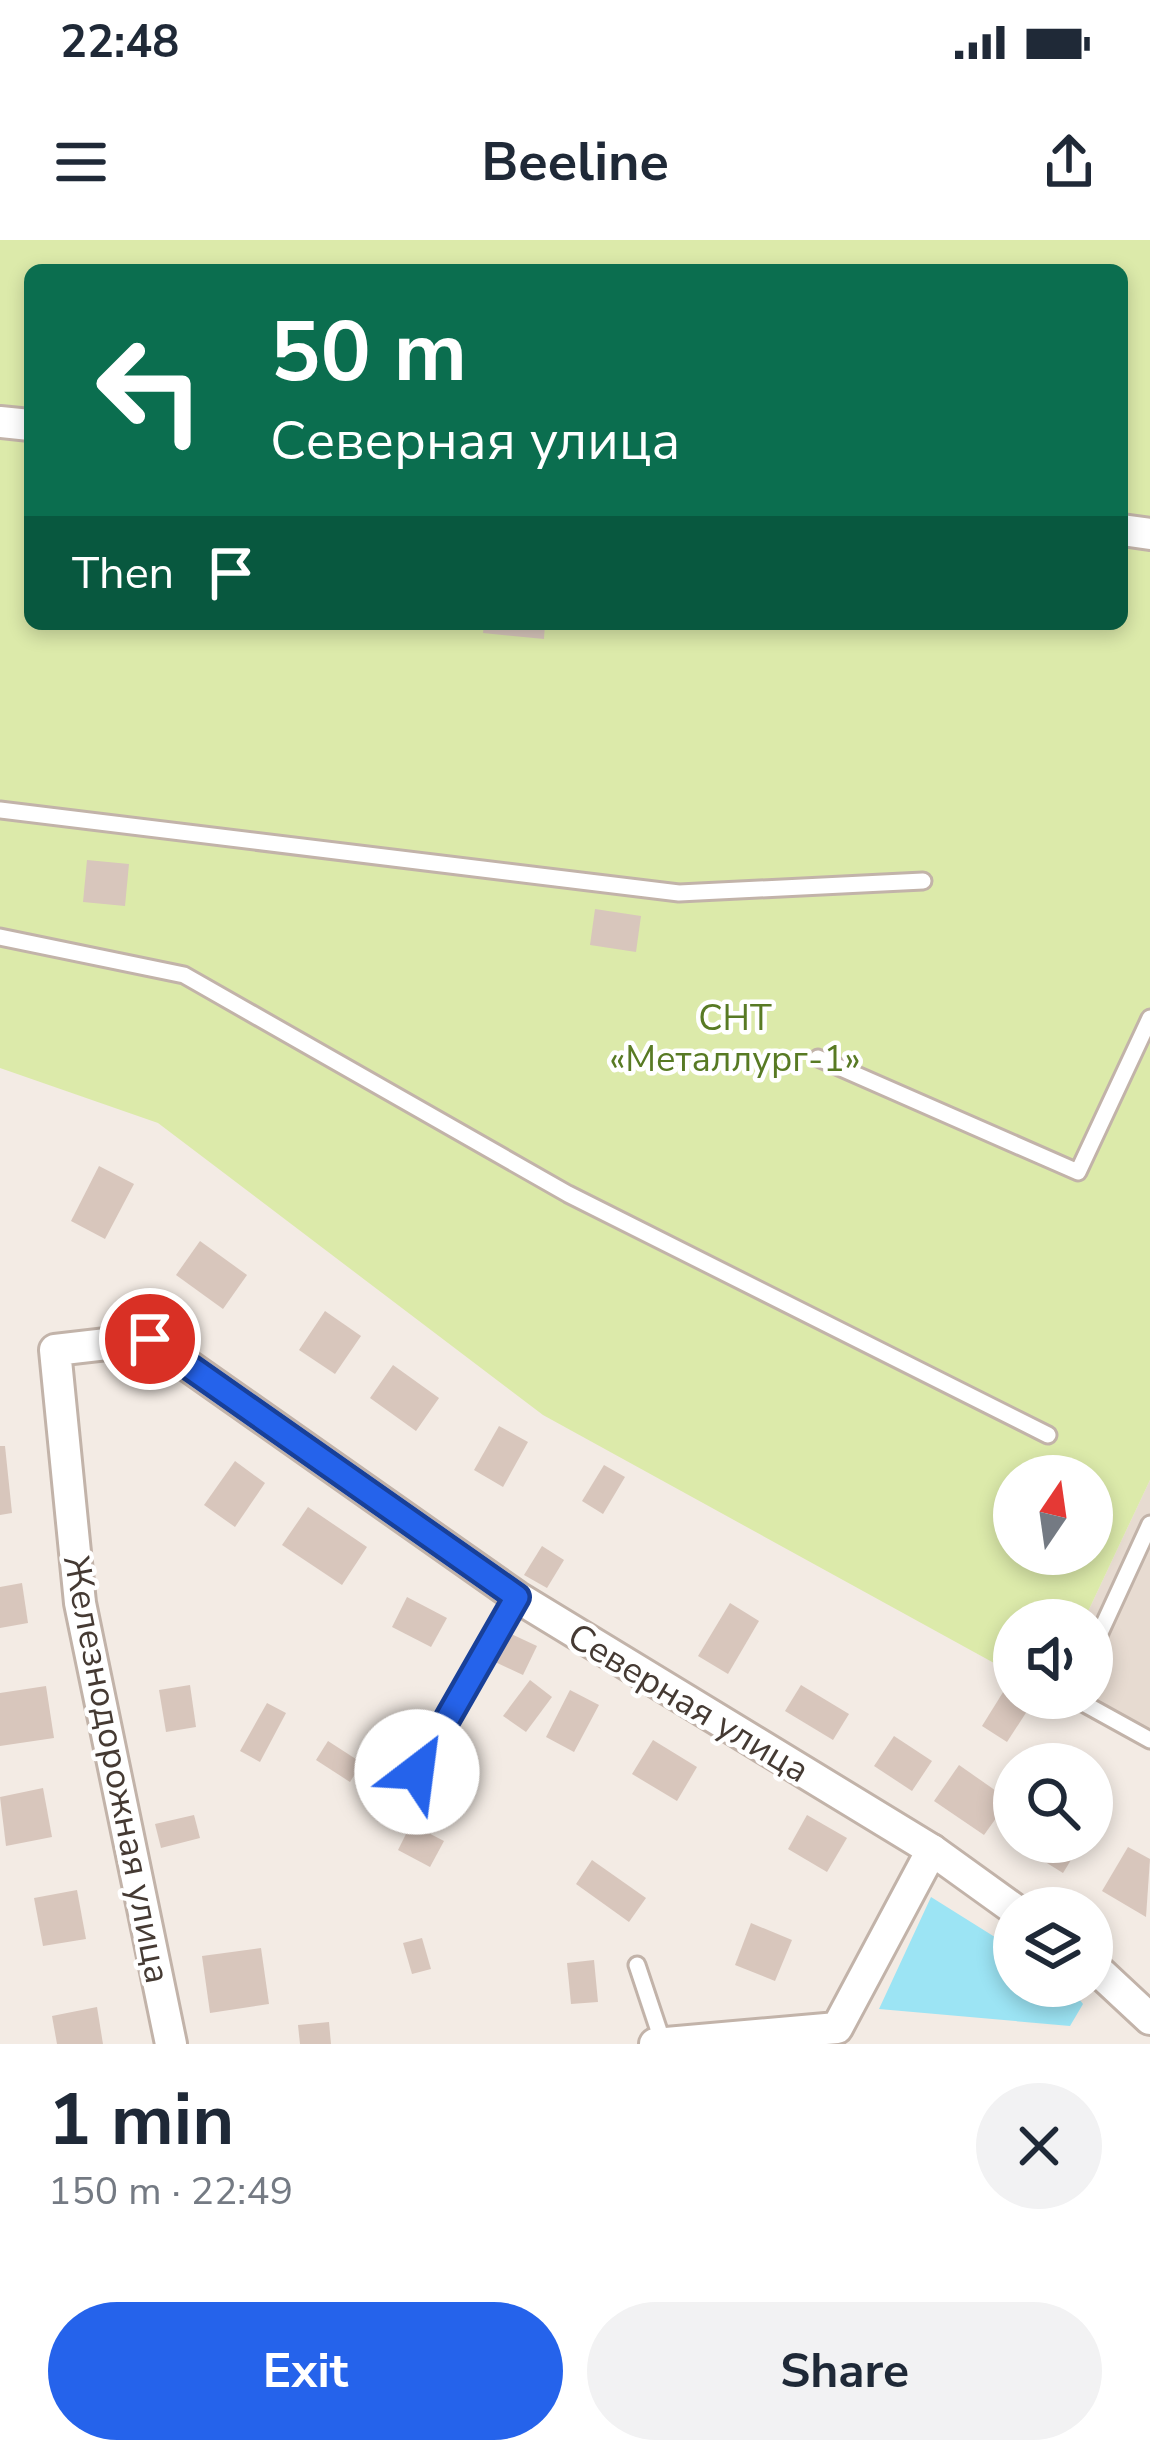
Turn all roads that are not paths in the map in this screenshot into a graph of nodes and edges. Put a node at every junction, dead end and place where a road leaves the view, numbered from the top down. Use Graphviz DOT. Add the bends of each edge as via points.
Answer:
graph roads {
  1 [pos="0,810"];
  2 [pos="923,881"];
  3 [pos="0,937"];
  4 [pos="1150,1018"];
  5 [pos="818,1058"];
  6 [pos="55,1350"];
  7 [pos="1048,1435"];
  8 [pos="1150,1524"];
  9 [pos="517,1597"];
  10 [pos="1113,1604"];
  11 [pos="1112,1719"];
  12 [pos="1150,1740"];
  13 [pos="417,1772"];
  14 [pos="932,1850"];
  15 [pos="993,1894"];
  16 [pos="637,1965"];
  17 [pos="1113,1985"];
  18 [pos="1150,2019"];
  19 [pos="838,2036"];
  20 [pos="171,2044"];
  21 [pos="659,2044"];
  1 -- 2 [label="lane" via="679,893"];
  3 -- 7 [label="lane" via="184,974 568,1194"];
  4 -- 5 [label="lane" via="1078,1172"];
  6 -- 9 [label="street, Северная улица" via="150,1339"];
  6 -- 20 [label="street, Железнодорожная улица" via="80,1603"];
  8 -- 10 [label="lane"];
  9 -- 13 [label="lane"];
  9 -- 14 [label="street, Северная улица"];
  11 -- 12 [label="lane"];
  14 -- 15 [label="street, Северная улица"];
  14 -- 19 [label="street"];
  16 -- 21 [label="lane"];
  17 -- 18 [label="street"];
  19 -- 21 [label="street"];
}
